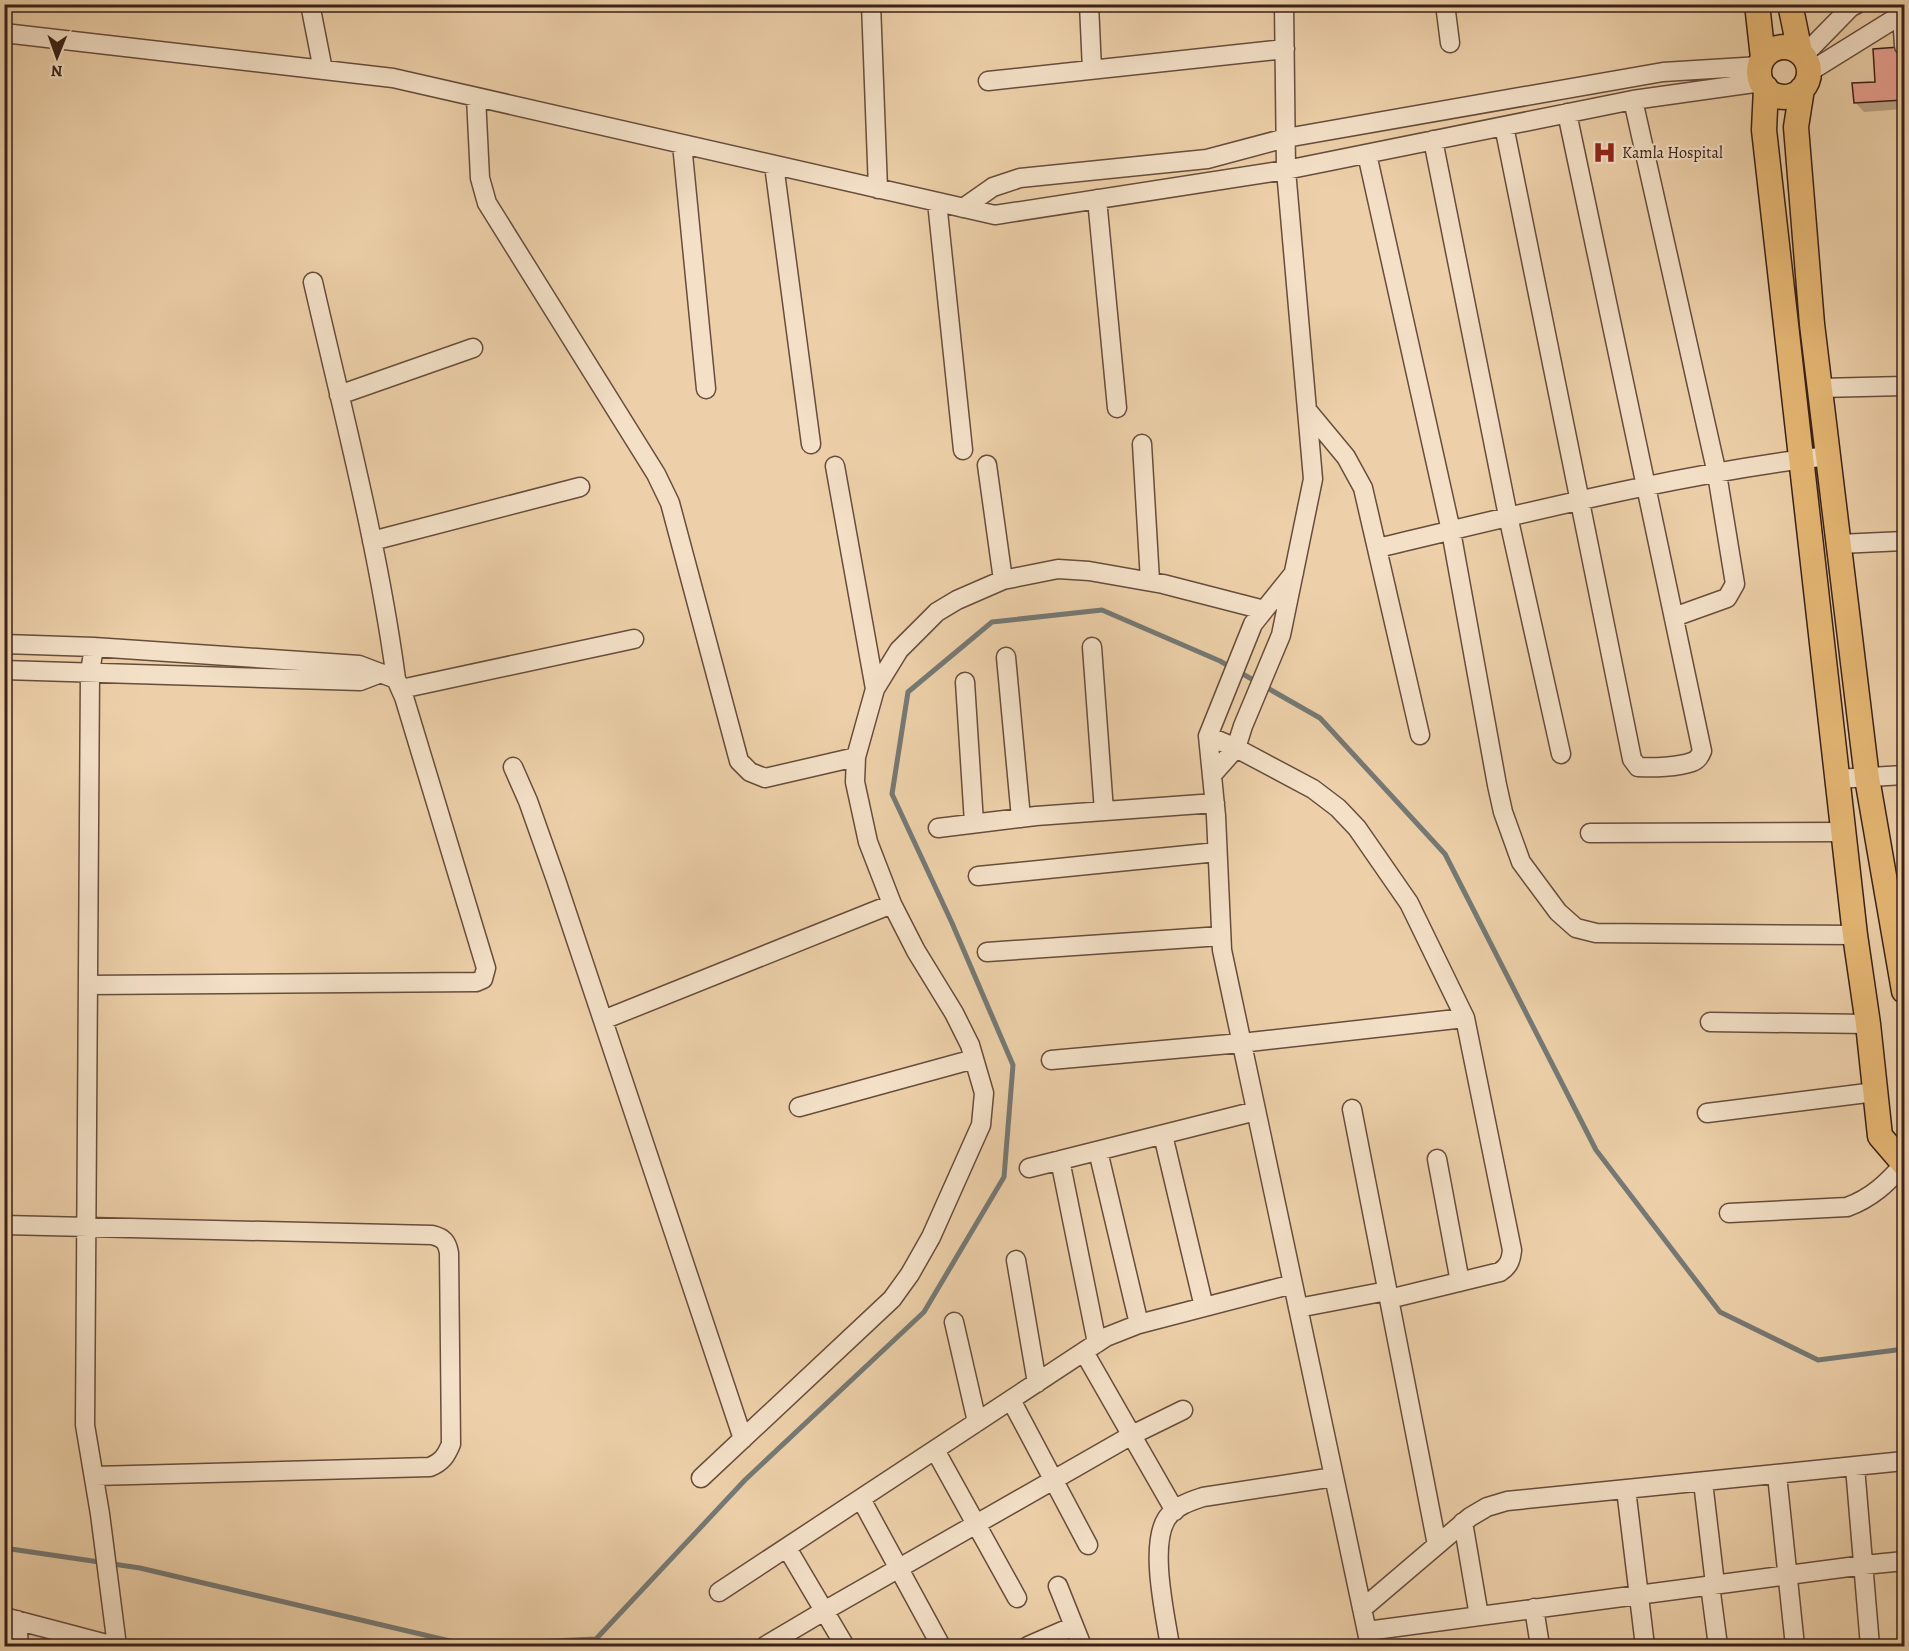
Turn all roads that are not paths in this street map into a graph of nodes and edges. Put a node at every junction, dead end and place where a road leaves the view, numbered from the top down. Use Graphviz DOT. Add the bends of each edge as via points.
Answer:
graph roads {
  1 [pos="310,4"];
  2 [pos="871,4"];
  3 [pos="1089,4"];
  4 [pos="1284,4"];
  5 [pos="1445,4"];
  6 [pos="1757,4"];
  7 [pos="1790,4"];
  8 [pos="1857,4"];
  9 [pos="1903,13"];
  10 [pos="4,33"];
  11 [pos="1450,43"];
  12 [pos="1905,46"];
  13 [pos="1285,49"];
  14 [pos="1803,67"];
  15 [pos="323,70"];
  16 [pos="1092,70"];
  17 [pos="1763,73"];
  18 [pos="988,81"];
  19 [pos="476,97"];
  20 [pos="1633,100"];
  21 [pos="1567,113"];
  22 [pos="1504,126"];
  23 [pos="1286,138"];
  24 [pos="1433,140"];
  25 [pos="682,144"];
  26 [pos="1367,154"];
  27 [pos="774,165"];
  28 [pos="1286,170"];
  29 [pos="878,189"];
  30 [pos="1097,199"];
  31 [pos="937,202"];
  32 [pos="963,208"];
  33 [pos="313,282"];
  34 [pos="473,348"];
  35 [pos="1905,386"];
  36 [pos="1820,388"];
  37 [pos="706,389"];
  38 [pos="339,395"];
  39 [pos="1117,408"];
  40 [pos="1307,410"];
  41 [pos="810,444"];
  42 [pos="1142,444"];
  43 [pos="963,450"];
  44 [pos="1828,456"];
  45 [pos="1801,459"];
  46 [pos="987,465"];
  47 [pos="835,466"];
  48 [pos="1717,474"];
  49 [pos="1646,487"];
  50 [pos="580,488"];
  51 [pos="1578,500"];
  52 [pos="1508,516"];
  53 [pos="1450,531"];
  54 [pos="372,541"];
  55 [pos="1905,541"];
  56 [pos="1839,544"];
  57 [pos="1377,548"];
  58 [pos="1293,573"];
  59 [pos="1003,580"];
  60 [pos="1150,581"];
  61 [pos="1264,610"];
  62 [pos="1674,617"];
  63 [pos="634,639"];
  64 [pos="4,644"];
  65 [pos="94,647"];
  66 [pos="1092,647"];
  67 [pos="1006,657"];
  68 [pos="4,670"];
  69 [pos="90,672"];
  70 [pos="393,680"];
  71 [pos="965,682"];
  72 [pos="875,689"];
  73 [pos="1420,735"];
  74 [pos="1208,736"];
  75 [pos="1236,748"];
  76 [pos="1561,754"];
  77 [pos="856,757"];
  78 [pos="513,767"];
  79 [pos="1212,775"];
  80 [pos="1905,775"];
  81 [pos="1867,778"];
  82 [pos="1837,779"];
  83 [pos="1215,803"];
  84 [pos="1104,811"];
  85 [pos="1022,818"];
  86 [pos="974,823"];
  87 [pos="938,828"];
  88 [pos="1843,832"];
  89 [pos="1590,833"];
  90 [pos="1217,852"];
  91 [pos="978,876"];
  92 [pos="892,904"];
  93 [pos="1855,935"];
  94 [pos="1221,936"];
  95 [pos="987,952"];
  96 [pos="88,985"];
  97 [pos="1905,991"];
  98 [pos="1465,1018"];
  99 [pos="603,1020"];
  100 [pos="1710,1022"];
  101 [pos="1868,1024"];
  102 [pos="1241,1043"];
  103 [pos="974,1059"];
  104 [pos="1052,1060"];
  105 [pos="1875,1092"];
  106 [pos="799,1107"];
  107 [pos="1352,1109"];
  108 [pos="1256,1111"];
  109 [pos="1707,1113"];
  110 [pos="1163,1135"];
  111 [pos="1098,1151"];
  112 [pos="1437,1159"];
  113 [pos="1060,1160"];
  114 [pos="1029,1168"];
  115 [pos="1904,1171"];
  116 [pos="1728,1213"];
  117 [pos="4,1225"];
  118 [pos="87,1226"];
  119 [pos="1016,1260"];
  120 [pos="1460,1282"];
  121 [pos="1293,1284"];
  122 [pos="1388,1295"];
  123 [pos="1204,1307"];
  124 [pos="1298,1308"];
  125 [pos="954,1322"];
  126 [pos="1139,1324"];
  127 [pos="1091,1347"];
  128 [pos="1037,1383"];
  129 [pos="1011,1400"];
  130 [pos="1183,1410"];
  131 [pos="977,1422"];
  132 [pos="1132,1435"];
  133 [pos="743,1439"];
  134 [pos="935,1450"];
  135 [pos="1905,1461"];
  136 [pos="1855,1467"];
  137 [pos="1777,1474"];
  138 [pos="94,1476"];
  139 [pos="1334,1477"];
  140 [pos="701,1478"];
  141 [pos="1054,1481"];
  142 [pos="1703,1482"];
  143 [pos="1626,1489"];
  144 [pos="861,1499"];
  145 [pos="1175,1510"];
  146 [pos="1463,1522"];
  147 [pos="976,1526"];
  148 [pos="1088,1545"];
  149 [pos="1437,1545"];
  150 [pos="787,1548"];
  151 [pos="1905,1561"];
  152 [pos="1864,1564"];
  153 [pos="899,1569"];
  154 [pos="1788,1575"];
  155 [pos="1712,1585"];
  156 [pos="1058,1586"];
  157 [pos="719,1592"];
  158 [pos="1637,1595"];
  159 [pos="1017,1598"];
  160 [pos="1534,1608"];
  161 [pos="1362,1609"];
  162 [pos="824,1611"];
  163 [pos="1479,1616"];
  164 [pos="11,1618"];
  165 [pos="1074,1626"];
  166 [pos="1368,1639"];
  167 [pos="19,1647"];
  168 [pos="115,1647"];
  169 [pos="765,1647"];
  170 [pos="845,1647"];
  171 [pos="941,1647"];
  172 [pos="1028,1647"];
  173 [pos="1082,1647"];
  174 [pos="1170,1647"];
  175 [pos="1540,1647"];
  176 [pos="1645,1647"];
  177 [pos="1718,1647"];
  178 [pos="1795,1647"];
  179 [pos="1870,1647"];
  1 -- 15 [label="street"];
  2 -- 29 [label="street"];
  3 -- 16 [label="street"];
  4 -- 13 [label="street"];
  5 -- 11 [label="street"];
  6 -- 17 [label="main road"];
  7 -- 14 [label="main road"];
  8 -- 14 [label="street"];
  9 -- 12 [label="street"];
  9 -- 14 [label="street"];
  10 -- 15 [label="street"];
  13 -- 16 [label="street"];
  13 -- 23 [label="street"];
  14 -- 17 [label="main road" via="1785,47 1769,52"];
  14 -- 17 [label="main road" via="1788,96 1772,93"];
  14 -- 36 [label="main road" via="1796,127"];
  15 -- 19 [label="street" via="393,78"];
  16 -- 18 [label="street"];
  17 -- 20 [label="street"];
  17 -- 23 [label="street" via="1663,72"];
  17 -- 45 [label="main road" via="1764,130"];
  19 -- 25 [label="street"];
  19 -- 77 [label="street" via="480,178 487,203 656,474 670,503 739,761 750,772 765,778"];
  20 -- 21 [label="street"];
  20 -- 48 [label="street"];
  21 -- 22 [label="street"];
  21 -- 49 [label="street"];
  22 -- 24 [label="street"];
  22 -- 51 [label="street"];
  23 -- 28 [label="street"];
  23 -- 32 [label="street" via="1207,159 1020,178 993,187"];
  24 -- 26 [label="street"];
  24 -- 52 [label="street"];
  25 -- 27 [label="street"];
  25 -- 37 [label="street"];
  26 -- 28 [label="street"];
  26 -- 53 [label="street"];
  27 -- 29 [label="street"];
  27 -- 41 [label="street"];
  28 -- 30 [label="street"];
  28 -- 40 [label="street"];
  29 -- 31 [label="street"];
  30 -- 32 [label="street" via="995,215"];
  30 -- 39 [label="street"];
  31 -- 32 [label="street"];
  31 -- 43 [label="street"];
  33 -- 38 [label="street"];
  34 -- 38 [label="street"];
  35 -- 36 [label="street"];
  36 -- 44 [label="main road"];
  38 -- 54 [label="street"];
  40 -- 57 [label="street" via="1358,475"];
  40 -- 58 [label="street" via="1313,479"];
  42 -- 60 [label="street"];
  44 -- 45 [label="street"];
  44 -- 56 [label="main road"];
  45 -- 48 [label="street"];
  45 -- 82 [label="main road"];
  46 -- 59 [label="street"];
  47 -- 72 [label="street"];
  48 -- 49 [label="street"];
  48 -- 62 [label="street" via="1735,584 1727,598"];
  49 -- 51 [label="street"];
  49 -- 62 [label="street"];
  50 -- 54 [label="street"];
  51 -- 52 [label="street"];
  51 -- 62 [label="street" via="1632,759 1638,767 1692,762 1702,752"];
  52 -- 53 [label="street"];
  52 -- 76 [label="street"];
  53 -- 57 [label="street"];
  53 -- 93 [label="street" via="1503,812 1521,862 1558,912 1576,928 1596,933"];
  54 -- 70 [label="street" via="389,630"];
  55 -- 56 [label="street"];
  56 -- 81 [label="main road"];
  57 -- 73 [label="street"];
  58 -- 61 [label="street"];
  58 -- 75 [label="street" via="1281,635"];
  59 -- 60 [label="street" via="1058,569"];
  59 -- 72 [label="street" via="937,612 898,650"];
  60 -- 61 [label="street"];
  61 -- 74 [label="street" via="1253,624"];
  63 -- 70 [label="street"];
  64 -- 65 [label="street"];
  65 -- 69 [label="street"];
  65 -- 70 [label="street" via="359,665"];
  66 -- 84 [label="street"];
  67 -- 85 [label="street"];
  68 -- 69 [label="street"];
  69 -- 70 [label="street"];
  69 -- 96 [label="street"];
  70 -- 96 [label="street" via="486,968 483,979"];
  71 -- 86 [label="street"];
  72 -- 77 [label="street"];
  74 -- 75 [label="street"];
  74 -- 79 [label="street"];
  75 -- 79 [label="street"];
  75 -- 98 [label="street" via="1313,789 1357,828 1409,903"];
  77 -- 92 [label="street" via="855,782 868,842"];
  78 -- 99 [label="street"];
  79 -- 83 [label="street"];
  80 -- 81 [label="street"];
  81 -- 82 [label="street"];
  81 -- 97 [label="main road"];
  82 -- 88 [label="main road"];
  83 -- 84 [label="street"];
  83 -- 90 [label="street"];
  84 -- 85 [label="street"];
  85 -- 86 [label="street"];
  86 -- 87 [label="street"];
  88 -- 89 [label="street"];
  88 -- 93 [label="main road"];
  90 -- 91 [label="street"];
  90 -- 94 [label="street"];
  92 -- 99 [label="street"];
  92 -- 103 [label="street" via="954,1013"];
  93 -- 101 [label="main road"];
  94 -- 95 [label="street"];
  94 -- 102 [label="street"];
  96 -- 118 [label="street"];
  98 -- 102 [label="street"];
  98 -- 120 [label="street" via="1512,1250 1511,1260 1500,1272"];
  99 -- 133 [label="street"];
  100 -- 101 [label="street"];
  101 -- 105 [label="main road"];
  102 -- 104 [label="street"];
  102 -- 108 [label="street"];
  103 -- 106 [label="street"];
  103 -- 133 [label="street" via="984,1093 981,1125 931,1237 910,1274 892,1299"];
  105 -- 109 [label="street"];
  105 -- 115 [label="main road" via="1880,1136"];
  107 -- 122 [label="street"];
  108 -- 110 [label="street"];
  108 -- 121 [label="street"];
  110 -- 111 [label="street"];
  110 -- 123 [label="street"];
  111 -- 113 [label="street"];
  111 -- 126 [label="street"];
  112 -- 120 [label="street"];
  113 -- 114 [label="street"];
  113 -- 127 [label="street"];
  115 -- 116 [label="street" via="1876,1193 1847,1207"];
  117 -- 118 [label="street"];
  118 -- 138 [label="street" via="86,1425"];
  118 -- 138 [label="street" via="432,1235 447,1242 449,1253 451,1444 439,1463 429,1467"];
  119 -- 128 [label="street"];
  120 -- 122 [label="street"];
  121 -- 123 [label="street"];
  121 -- 124 [label="street"];
  122 -- 124 [label="street"];
  122 -- 149 [label="street"];
  123 -- 126 [label="street"];
  124 -- 139 [label="street"];
  125 -- 131 [label="street"];
  126 -- 127 [label="street"];
  127 -- 128 [label="street"];
  127 -- 132 [label="street"];
  128 -- 129 [label="street"];
  129 -- 131 [label="street"];
  129 -- 141 [label="street"];
  130 -- 132 [label="street"];
  131 -- 134 [label="street"];
  132 -- 141 [label="street"];
  132 -- 145 [label="street"];
  133 -- 140 [label="street"];
  134 -- 144 [label="street"];
  134 -- 147 [label="street"];
  135 -- 136 [label="street"];
  136 -- 137 [label="street"];
  136 -- 152 [label="street"];
  137 -- 142 [label="street"];
  137 -- 154 [label="street"];
  138 -- 168 [label="street"];
  139 -- 145 [label="street" via="1203,1497"];
  139 -- 161 [label="street"];
  141 -- 147 [label="street"];
  141 -- 148 [label="street"];
  142 -- 143 [label="street"];
  142 -- 155 [label="street"];
  143 -- 146 [label="street" via="1507,1501 1487,1507"];
  143 -- 158 [label="street"];
  144 -- 150 [label="street"];
  144 -- 153 [label="street"];
  145 -- 174 [label="street" via="1160,1532 1158,1552"];
  146 -- 149 [label="street"];
  146 -- 163 [label="street"];
  147 -- 153 [label="street"];
  147 -- 159 [label="street"];
  149 -- 161 [label="street"];
  150 -- 157 [label="street"];
  150 -- 162 [label="street"];
  151 -- 152 [label="street"];
  152 -- 154 [label="street"];
  152 -- 179 [label="street"];
  153 -- 162 [label="street"];
  153 -- 171 [label="street"];
  154 -- 155 [label="street"];
  154 -- 178 [label="street"];
  155 -- 158 [label="street"];
  155 -- 177 [label="street"];
  156 -- 165 [label="street"];
  158 -- 160 [label="street"];
  158 -- 176 [label="street"];
  160 -- 163 [label="street"];
  160 -- 175 [label="street"];
  161 -- 166 [label="street"];
  162 -- 169 [label="street"];
  162 -- 170 [label="street"];
  163 -- 166 [label="street"];
  164 -- 167 [label="street"];
  164 -- 168 [label="street"];
  165 -- 172 [label="street"];
  165 -- 173 [label="street"];
}
